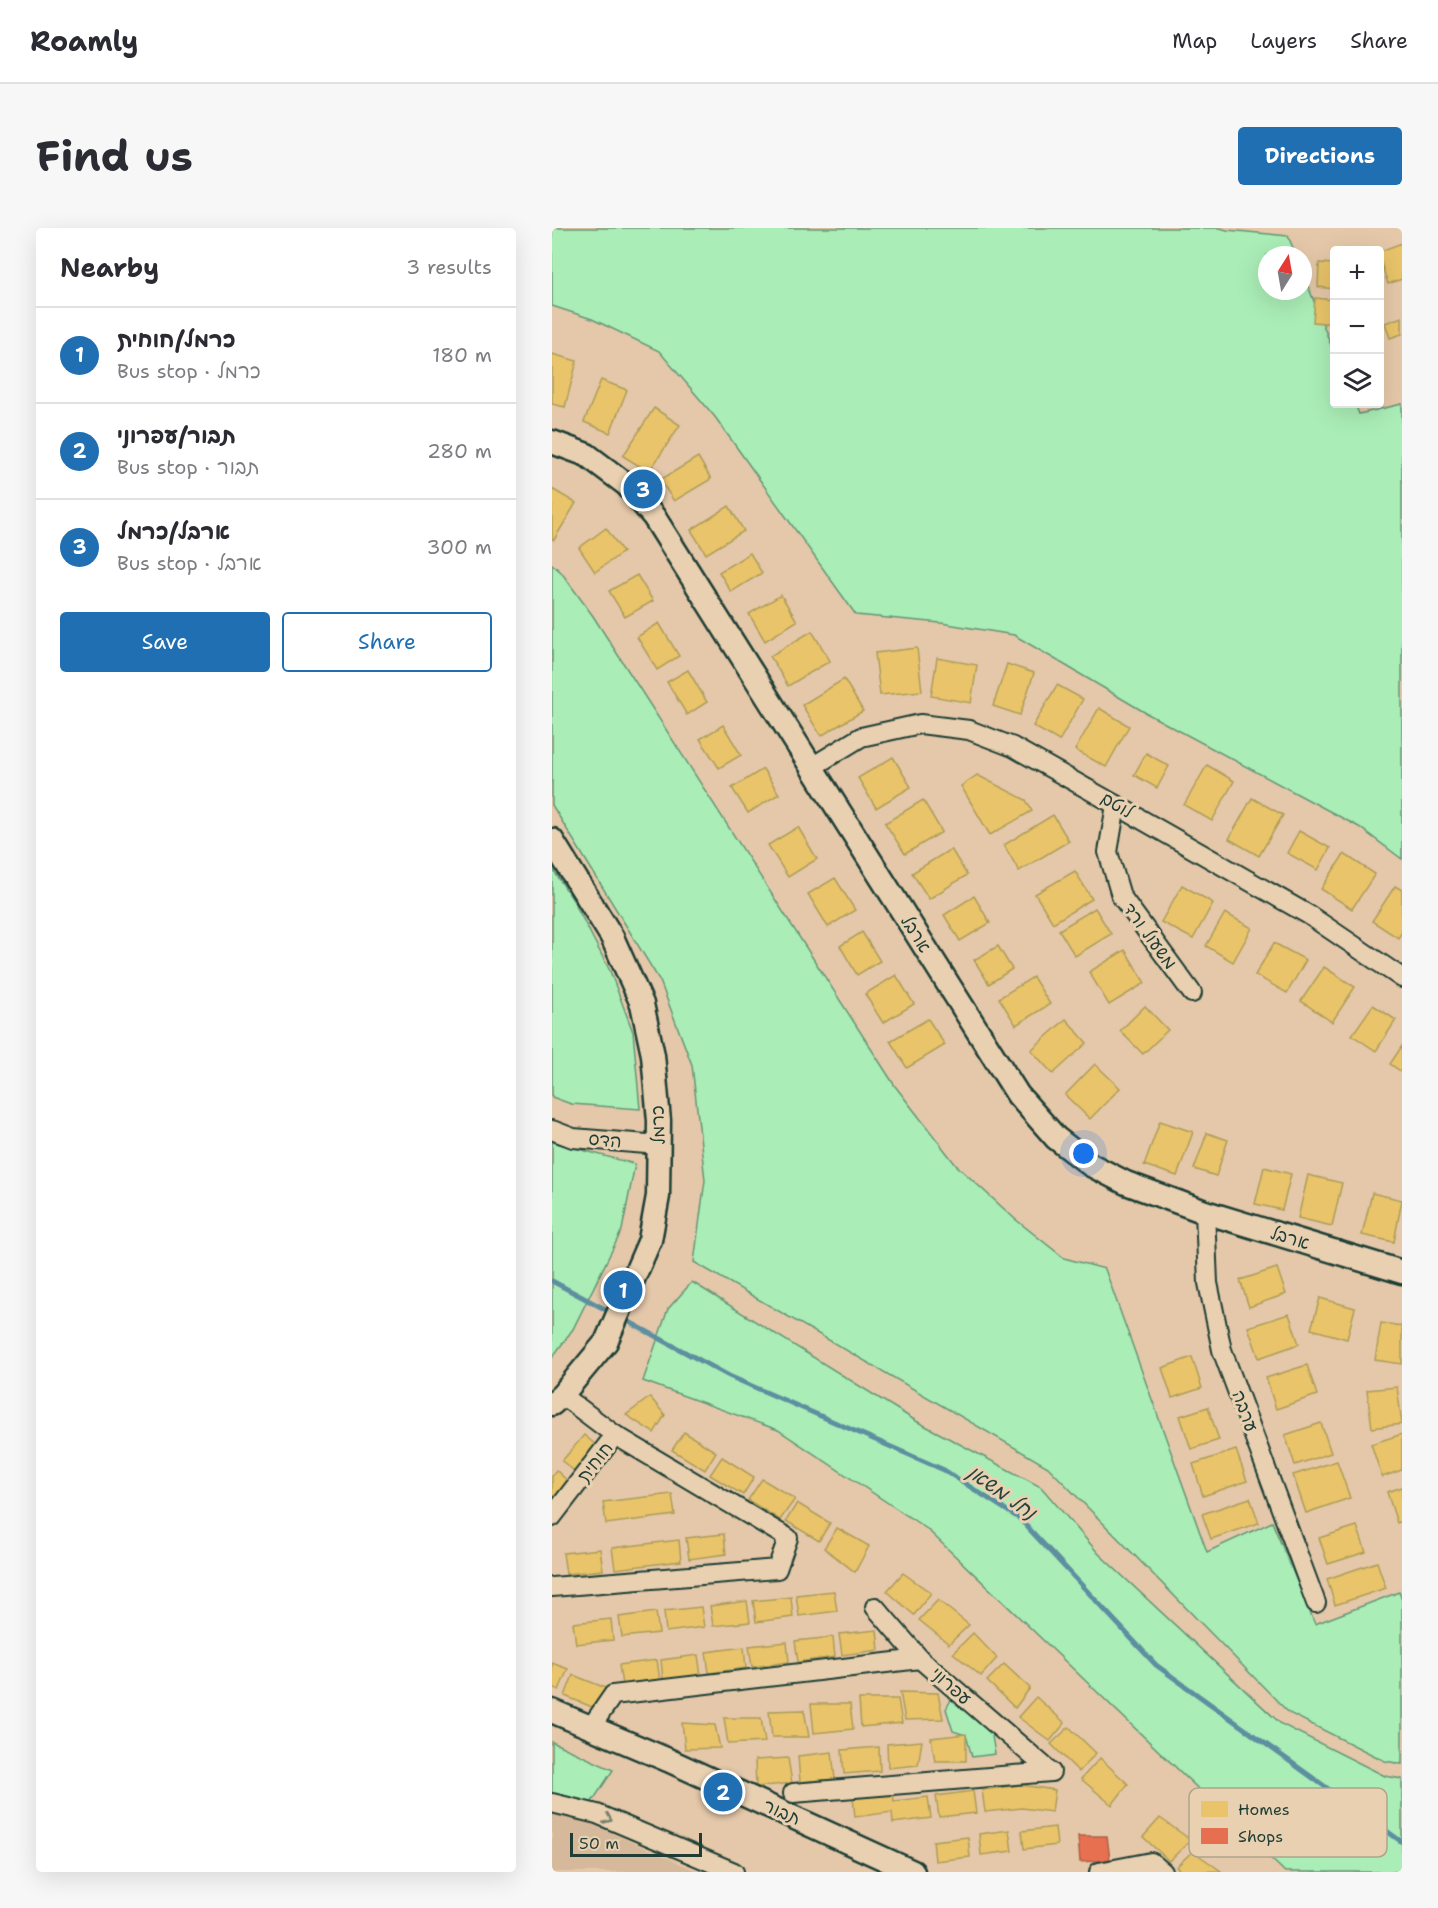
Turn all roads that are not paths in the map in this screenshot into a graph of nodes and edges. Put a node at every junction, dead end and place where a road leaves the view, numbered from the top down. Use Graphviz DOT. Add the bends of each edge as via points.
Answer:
graph roads {
  1 [pos="552,442"];
  2 [pos="812,767"];
  3 [pos="1116,805"];
  4 [pos="552,840"];
  5 [pos="1402,978"];
  6 [pos="1192,993"];
  7 [pos="552,1130"];
  8 [pos="659,1145"];
  9 [pos="1205,1212"];
  10 [pos="1402,1272"];
  11 [pos="557,1399"];
  12 [pos="615,1435"];
  13 [pos="552,1517"];
  14 [pos="552,1587"];
  15 [pos="1316,1603"];
  16 [pos="875,1607"];
  17 [pos="920,1659"];
  18 [pos="552,1711"];
  19 [pos="591,1727"];
  20 [pos="793,1793"];
  21 [pos="552,1803"];
  22 [pos="734,1872"];
  23 [pos="913,1872"];
  24 [pos="1099,1872"];
  25 [pos="1163,1872"];
  1 -- 2 [label="street, ארבל" via="586,455 627,485 654,517"];
  2 -- 3 [label="street, לוטם" via="861,737 920,724 969,730 1013,747"];
  2 -- 9 [label="street, ארבל" via="1018,1095 1033,1112 1056,1138 1091,1165"];
  3 -- 5 [label="street, לוטם" via="1309,915"];
  3 -- 6 [label="street, משעול ורד" via="1108,852 1121,896"];
  4 -- 8 [label="street, כרמל" via="612,937 642,1004 653,1055"];
  7 -- 8 [label="street, הדס" via="573,1138"];
  8 -- 11 [label="street, כרמל" via="658,1196 650,1240 606,1342"];
  9 -- 10 [label="street, ארבל"];
  9 -- 15 [label="street, ערבה" via="1208,1283 1222,1350"];
  11 -- 12 [label="street"];
  12 -- 13 [label="street, חוחית"];
  12 -- 14 [label="street" via="788,1538 777,1569"];
  16 -- 17 [label="street"];
  17 -- 19 [label="street, עפרוני" via="613,1695"];
  17 -- 20 [label="street, עפרוני" via="1050,1772"];
  18 -- 19 [label="street, תבור"];
  19 -- 23 [label="street, תבור"];
  21 -- 22 [label="street, one-way" via="597,1814"];
  24 -- 25 [label="street" via="1151,1862"];
}
